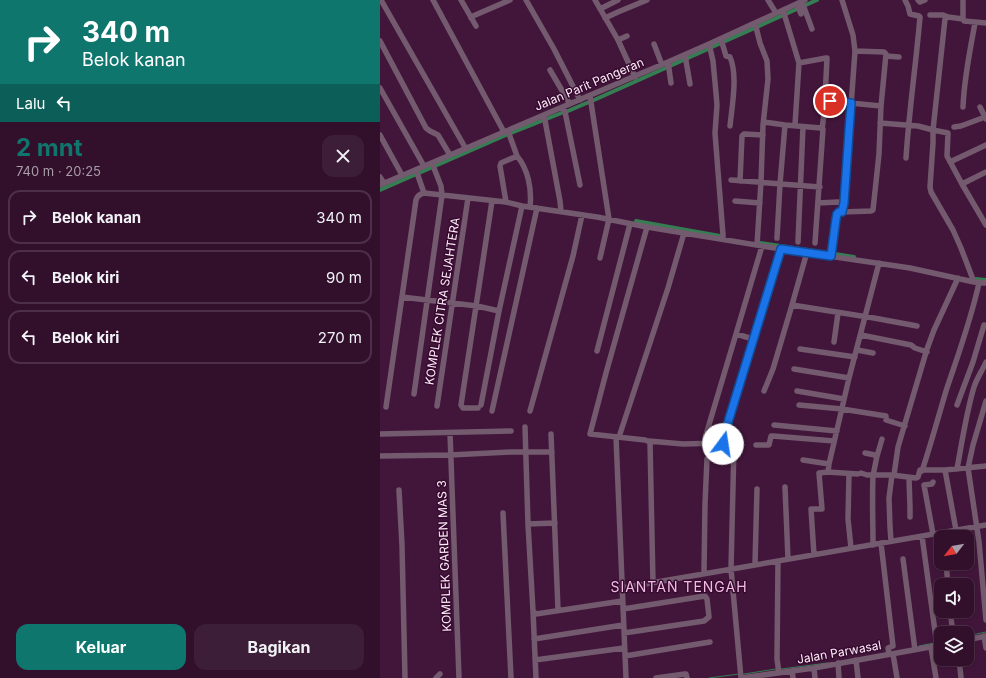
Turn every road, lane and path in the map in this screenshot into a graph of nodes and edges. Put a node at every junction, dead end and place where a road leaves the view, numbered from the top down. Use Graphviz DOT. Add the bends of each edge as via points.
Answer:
graph roads {
  1 [pos="381,0"];
  2 [pos="433,0"];
  3 [pos="461,0"];
  4 [pos="510,0"];
  5 [pos="526,0"];
  6 [pos="595,0"];
  7 [pos="618,0"];
  8 [pos="647,0"];
  9 [pos="768,0"];
  10 [pos="842,0"];
  11 [pos="905,0"];
  12 [pos="918,0"];
  13 [pos="925,0"];
  14 [pos="963,0"];
  15 [pos="801,6"];
  16 [pos="600,9"];
  17 [pos="776,13"];
  18 [pos="784,13"];
  19 [pos="930,15"];
  20 [pos="948,17"];
  21 [pos="471,18"];
  22 [pos="605,18"];
  23 [pos="965,20"];
  24 [pos="975,23"];
  25 [pos="986,23"];
  26 [pos="476,26"];
  27 [pos="755,26"];
  28 [pos="812,29"];
  29 [pos="627,36"];
  30 [pos="720,39"];
  31 [pos="618,40"];
  32 [pos="381,43"];
  33 [pos="654,44"];
  34 [pos="709,44"];
  35 [pos="855,51"];
  36 [pos="685,55"];
  37 [pos="886,56"];
  38 [pos="899,57"];
  39 [pos="799,63"];
  40 [pos="667,65"];
  41 [pos="550,70"];
  42 [pos="635,77"];
  43 [pos="671,83"];
  44 [pos="690,84"];
  45 [pos="380,88"];
  46 [pos="590,96"];
  47 [pos="580,100"];
  48 [pos="826,100"];
  49 [pos="851,103"];
  50 [pos="570,104"];
  51 [pos="564,106"];
  52 [pos="881,106"];
  53 [pos="963,107"];
  54 [pos="980,107"];
  55 [pos="545,118"];
  56 [pos="986,118"];
  57 [pos="764,122"];
  58 [pos="880,123"];
  59 [pos="785,125"];
  60 [pos="795,125"];
  61 [pos="908,125"];
  62 [pos="730,126"];
  63 [pos="803,127"];
  64 [pos="954,128"];
  65 [pos="822,129"];
  66 [pos="933,130"];
  67 [pos="508,133"];
  68 [pos="380,135"];
  69 [pos="763,135"];
  70 [pos="986,145"];
  71 [pos="466,148"];
  72 [pos="450,155"];
  73 [pos="517,156"];
  74 [pos="906,158"];
  75 [pos="950,162"];
  76 [pos="432,163"];
  77 [pos="424,166"];
  78 [pos="986,172"];
  79 [pos="417,173"];
  80 [pos="402,175"];
  81 [pos="380,176"];
  82 [pos="731,180"];
  83 [pos="740,181"];
  84 [pos="761,182"];
  85 [pos="382,184"];
  86 [pos="780,184"];
  87 [pos="962,184"];
  88 [pos="580,185"];
  89 [pos="800,186"];
  90 [pos="820,187"];
  91 [pos="424,194"];
  92 [pos="442,195"];
  93 [pos="468,198"];
  94 [pos="492,201"];
  95 [pos="735,201"];
  96 [pos="506,202"];
  97 [pos="760,203"];
  98 [pos="818,203"];
  99 [pos="844,203"];
  100 [pos="522,206"];
  101 [pos="534,207"];
  102 [pos="561,211"];
  103 [pos="842,212"];
  104 [pos="582,215"];
  105 [pos="609,219"];
  106 [pos="630,224"];
  107 [pos="986,225"];
  108 [pos="647,227"];
  109 [pos="684,233"];
  110 [pos="777,238"];
  111 [pos="723,239"];
  112 [pos="798,242"];
  113 [pos="815,243"];
  114 [pos="759,245"];
  115 [pos="781,249"];
  116 [pos="807,252"];
  117 [pos="831,256"];
  118 [pos="600,258"];
  119 [pos="879,263"];
  120 [pos="958,278"];
  121 [pos="976,282"];
  122 [pos="986,283"];
  123 [pos="402,297"];
  124 [pos="427,300"];
  125 [pos="453,303"];
  126 [pos="792,305"];
  127 [pos="477,306"];
  128 [pos="499,311"];
  129 [pos="838,313"];
  130 [pos="865,317"];
  131 [pos="984,325"];
  132 [pos="917,326"];
  133 [pos="736,334"];
  134 [pos="861,335"];
  135 [pos="753,339"];
  136 [pos="834,342"];
  137 [pos="800,349"];
  138 [pos="857,350"];
  139 [pos="597,351"];
  140 [pos="927,352"];
  141 [pos="873,353"];
  142 [pos="855,357"];
  143 [pos="973,362"];
  144 [pos="986,364"];
  145 [pos="794,369"];
  146 [pos="849,378"];
  147 [pos="764,391"];
  148 [pos="797,391"];
  149 [pos="414,394"];
  150 [pos="844,399"];
  151 [pos="986,401"];
  152 [pos="957,404"];
  153 [pos="799,405"];
  154 [pos="437,406"];
  155 [pos="386,407"];
  156 [pos="842,409"];
  157 [pos="492,410"];
  158 [pos="530,410"];
  159 [pos="774,425"];
  160 [pos="905,426"];
  161 [pos="525,427"];
  162 [pos="512,431"];
  163 [pos="837,431"];
  164 [pos="450,433"];
  165 [pos="380,434"];
  166 [pos="551,434"];
  167 [pos="618,437"];
  168 [pos="705,438"];
  169 [pos="882,439"];
  170 [pos="648,441"];
  171 [pos="834,441"];
  172 [pos="722,443"];
  173 [pos="756,445"];
  174 [pos="525,452"];
  175 [pos="552,452"];
  176 [pos="865,453"];
  177 [pos="450,455"];
  178 [pos="380,456"];
  179 [pos="876,457"];
  180 [pos="707,459"];
  181 [pos="804,460"];
  182 [pos="829,464"];
  183 [pos="986,466"];
  184 [pos="968,468"];
  185 [pos="957,469"];
  186 [pos="922,470"];
  187 [pos="945,470"];
  188 [pos="828,472"];
  189 [pos="849,474"];
  190 [pos="874,475"];
  191 [pos="893,475"];
  192 [pos="909,478"];
  193 [pos="933,482"];
  194 [pos="785,486"];
  195 [pos="757,489"];
  196 [pos="399,490"];
  197 [pos="503,513"];
  198 [pos="910,517"];
  199 [pos="555,523"];
  200 [pos="528,524"];
  201 [pos="986,525"];
  202 [pos="977,527"];
  203 [pos="956,530"];
  204 [pos="934,534"];
  205 [pos="922,536"];
  206 [pos="891,542"];
  207 [pos="881,543"];
  208 [pos="873,545"];
  209 [pos="851,548"];
  210 [pos="814,555"];
  211 [pos="788,559"];
  212 [pos="903,559"];
  213 [pos="778,561"];
  214 [pos="755,564"];
  215 [pos="731,569"];
  216 [pos="704,573"];
  217 [pos="653,583"];
  218 [pos="622,588"];
  219 [pos="622,601"];
  220 [pos="623,609"];
  221 [pos="558,610"];
  222 [pos="533,611"];
  223 [pos="986,620"];
  224 [pos="623,625"];
  225 [pos="935,626"];
  226 [pos="624,633"];
  227 [pos="985,636"];
  228 [pos="974,638"];
  229 [pos="534,639"];
  230 [pos="710,642"];
  231 [pos="934,644"];
  232 [pos="914,647"];
  233 [pos="931,647"];
  234 [pos="624,648"];
  235 [pos="986,648"];
  236 [pos="891,654"];
  237 [pos="624,656"];
  238 [pos="535,660"];
  239 [pos="856,660"];
  240 [pos="838,664"];
  241 [pos="960,666"];
  242 [pos="814,668"];
  243 [pos="792,671"];
  244 [pos="779,672"];
  245 [pos="741,677"];
  246 [pos="759,677"];
  247 [pos="405,678"];
  248 [pos="459,678"];
  249 [pos="511,678"];
  250 [pos="536,678"];
  251 [pos="626,678"];
  252 [pos="656,678"];
  253 [pos="687,678"];
  254 [pos="793,678"];
  255 [pos="815,678"];
  256 [pos="839,678"];
  257 [pos="858,678"];
  258 [pos="898,678"];
  259 [pos="936,678"];
  260 [pos="961,678"];
  1 -- 71 [label="street"];
  2 -- 67 [label="street"];
  3 -- 21 [label="street"];
  4 -- 21 [label="street"];
  5 -- 47 [label="street"];
  6 -- 16 [label="street"];
  7 -- 16 [label="street"];
  8 -- 22 [label="street"];
  9 -- 17 [label="street"];
  10 -- 35 [label="street" via="853,35"];
  11 -- 61 [label="street" via="910,14 920,17"];
  12 -- 13 [label="street"];
  14 -- 23 [label="street"];
  15 -- 18 [label="street, Jalan Parit Pangeran"];
  15 -- 28 [label="street"];
  16 -- 22 [label="street"];
  17 -- 18 [label="street, Jalan Parit Pangeran"];
  17 -- 27 [label="street, Jalan Parit Pangeran"];
  18 -- 39 [label="street"];
  19 -- 20 [label="street"];
  20 -- 23 [label="street"];
  20 -- 66 [label="street" via="945,19 943,32"];
  21 -- 26 [label="street"];
  22 -- 31 [label="street"];
  23 -- 24 [label="street"];
  24 -- 25 [label="street"];
  24 -- 53 [label="street"];
  27 -- 30 [label="street, Jalan Parit Pangeran"];
  27 -- 57 [label="street" via="767,61"];
  29 -- 31 [label="street"];
  30 -- 34 [label="street, Jalan Parit Pangeran"];
  30 -- 62 [label="street" via="726,56 730,57 732,62 734,79"];
  31 -- 42 [label="street"];
  32 -- 72 [label="street" via="426,128 438,135"];
  33 -- 40 [label="street"];
  34 -- 36 [label="street, Jalan Parit Pangeran"];
  34 -- 111 [label="street" via="717,105 715,133"];
  35 -- 37 [label="street" via="884,52"];
  35 -- 49 [label="street"];
  36 -- 40 [label="street, Jalan Parit Pangeran"];
  36 -- 44 [label="street"];
  37 -- 38 [label="street"];
  37 -- 52 [label="street"];
  39 -- 48 [label="street" via="827,58"];
  39 -- 60 [label="street"];
  40 -- 42 [label="street, Jalan Parit Pangeran"];
  40 -- 43 [label="street"];
  41 -- 50 [label="street"];
  42 -- 46 [label="street, Jalan Parit Pangeran"];
  45 -- 77 [label="street"];
  46 -- 47 [label="street, Jalan Parit Pangeran"];
  46 -- 105 [label="street"];
  47 -- 50 [label="street, Jalan Parit Pangeran"];
  48 -- 49 [label="street"];
  48 -- 65 [label="street"];
  49 -- 52 [label="street"];
  49 -- 99 [label="street"];
  50 -- 51 [label="street, Jalan Parit Pangeran"];
  51 -- 55 [label="street, Jalan Parit Pangeran"];
  51 -- 88 [label="street"];
  52 -- 58 [label="street"];
  54 -- 56 [label="street"];
  55 -- 67 [label="street, Jalan Parit Pangeran"];
  55 -- 102 [label="street"];
  56 -- 64 [label="street"];
  57 -- 59 [label="street"];
  57 -- 69 [label="street"];
  58 -- 61 [label="street"];
  58 -- 103 [label="street" via="873,210"];
  59 -- 60 [label="street"];
  59 -- 86 [label="street"];
  60 -- 63 [label="street"];
  61 -- 66 [label="street"];
  61 -- 74 [label="street"];
  63 -- 65 [label="street"];
  63 -- 89 [label="street"];
  65 -- 90 [label="street"];
  66 -- 75 [label="street" via="948,133 947,154"];
  66 -- 121 [label="street" via="931,192 953,230"];
  67 -- 71 [label="street, Jalan Parit Pangeran"];
  67 -- 73 [label="street"];
  68 -- 80 [label="street"];
  69 -- 83 [label="street" via="742,136"];
  69 -- 84 [label="street"];
  70 -- 75 [label="street"];
  71 -- 72 [label="street, Jalan Parit Pangeran"];
  72 -- 76 [label="street, Jalan Parit Pangeran"];
  73 -- 96 [label="street" via="501,163 500,166"];
  73 -- 101 [label="street" via="528,178"];
  75 -- 87 [label="street"];
  76 -- 77 [label="street, Jalan Parit Pangeran"];
  76 -- 92 [label="street"];
  77 -- 79 [label="street, Jalan Parit Pangeran"];
  78 -- 87 [label="street"];
  79 -- 80 [label="street, Jalan Parit Pangeran"];
  79 -- 91 [label="street"];
  80 -- 85 [label="street, Jalan Parit Pangeran"];
  81 -- 85 [label="street"];
  82 -- 83 [label="street"];
  83 -- 84 [label="street"];
  84 -- 86 [label="street"];
  84 -- 97 [label="street"];
  86 -- 89 [label="street"];
  86 -- 110 [label="street"];
  87 -- 107 [label="street"];
  89 -- 90 [label="street"];
  89 -- 112 [label="street"];
  90 -- 98 [label="street"];
  91 -- 92 [label="street"];
  91 -- 123 [label="street" via="420,194 416,200"];
  92 -- 93 [label="street"];
  92 -- 124 [label="street"];
  93 -- 94 [label="street"];
  93 -- 125 [label="street, KOMPLEK CITRA SEJAHTERA"];
  94 -- 96 [label="street"];
  94 -- 127 [label="street"];
  95 -- 97 [label="street"];
  96 -- 100 [label="street"];
  97 -- 114 [label="street"];
  98 -- 99 [label="street"];
  98 -- 113 [label="street"];
  99 -- 103 [label="street"];
  100 -- 101 [label="street"];
  100 -- 128 [label="street"];
  101 -- 102 [label="street"];
  101 -- 157 [label="street"];
  102 -- 104 [label="street"];
  103 -- 117 [label="street" via="837,214"];
  104 -- 105 [label="street"];
  104 -- 158 [label="street"];
  105 -- 106 [label="street"];
  105 -- 118 [label="street"];
  106 -- 108 [label="street"];
  106 -- 139 [label="street"];
  108 -- 109 [label="street"];
  108 -- 167 [label="street" via="590,434"];
  109 -- 111 [label="street"];
  109 -- 167 [label="street" via="656,328"];
  111 -- 114 [label="street"];
  114 -- 115 [label="street"];
  114 -- 133 [label="street"];
  115 -- 116 [label="street"];
  115 -- 135 [label="street"];
  116 -- 117 [label="street"];
  116 -- 126 [label="street"];
  117 -- 119 [label="street"];
  119 -- 120 [label="street"];
  119 -- 130 [label="street"];
  120 -- 121 [label="street"];
  120 -- 140 [label="street" via="934,330"];
  121 -- 122 [label="street"];
  121 -- 186 [label="street" via="970,321"];
  123 -- 124 [label="street"];
  123 -- 155 [label="street"];
  124 -- 125 [label="street"];
  124 -- 149 [label="street"];
  125 -- 127 [label="street"];
  125 -- 154 [label="street, KOMPLEK CITRA SEJAHTERA"];
  126 -- 129 [label="street"];
  126 -- 147 [label="street"];
  127 -- 128 [label="street"];
  127 -- 128 [label="street" via="461,405 463,408 480,406"];
  129 -- 130 [label="street"];
  129 -- 136 [label="street"];
  130 -- 132 [label="street"];
  130 -- 134 [label="street"];
  131 -- 143 [label="street"];
  133 -- 135 [label="street"];
  133 -- 168 [label="street"];
  134 -- 138 [label="street"];
  134 -- 140 [label="street" via="911,345"];
  135 -- 172 [label="street"];
  137 -- 142 [label="street"];
  138 -- 141 [label="street"];
  138 -- 142 [label="street"];
  140 -- 160 [label="street"];
  142 -- 146 [label="street"];
  143 -- 144 [label="street"];
  143 -- 152 [label="street"];
  144 -- 185 [label="street" via="978,376 974,389"];
  145 -- 146 [label="street"];
  146 -- 150 [label="street"];
  148 -- 150 [label="street"];
  150 -- 156 [label="street"];
  151 -- 184 [label="street"];
  153 -- 156 [label="street"];
  156 -- 160 [label="street" via="886,416 886,420"];
  156 -- 163 [label="street"];
  159 -- 163 [label="street"];
  160 -- 191 [label="street"];
  161 -- 174 [label="street"];
  162 -- 164 [label="street"];
  163 -- 171 [label="street"];
  164 -- 165 [label="street"];
  164 -- 177 [label="street, KOMPLEK GARDEN MAS 3"];
  166 -- 175 [label="street"];
  167 -- 170 [label="street"];
  167 -- 218 [label="street"];
  169 -- 179 [label="street"];
  170 -- 172 [label="street" via="683,444"];
  170 -- 217 [label="street"];
  171 -- 173 [label="street" via="771,436 769,445"];
  171 -- 182 [label="street"];
  172 -- 215 [label="street" via="734,445"];
  174 -- 175 [label="street"];
  174 -- 177 [label="street"];
  174 -- 200 [label="street"];
  175 -- 199 [label="street"];
  176 -- 179 [label="street"];
  177 -- 178 [label="street"];
  177 -- 248 [label="street, KOMPLEK GARDEN MAS 3"];
  179 -- 190 [label="street"];
  180 -- 216 [label="street"];
  181 -- 182 [label="street"];
  182 -- 188 [label="street"];
  183 -- 184 [label="street"];
  184 -- 185 [label="street"];
  184 -- 202 [label="street"];
  185 -- 187 [label="street"];
  186 -- 187 [label="street"];
  186 -- 192 [label="street" via="919,471 917,478"];
  187 -- 203 [label="street"];
  188 -- 189 [label="street"];
  188 -- 210 [label="street" via="819,472 822,509 811,509"];
  189 -- 190 [label="street"];
  189 -- 209 [label="street" via="848,519"];
  190 -- 191 [label="street"];
  190 -- 208 [label="street"];
  191 -- 192 [label="street"];
  191 -- 206 [label="street" via="889,498"];
  192 -- 198 [label="street"];
  193 -- 204 [label="street" via="924,485"];
  194 -- 211 [label="street"];
  195 -- 214 [label="street"];
  196 -- 247 [label="street"];
  197 -- 249 [label="street"];
  199 -- 200 [label="street"];
  199 -- 221 [label="street"];
  200 -- 222 [label="street"];
  201 -- 202 [label="street"];
  202 -- 203 [label="street"];
  202 -- 223 [label="street"];
  204 -- 205 [label="street"];
  205 -- 206 [label="street"];
  205 -- 225 [label="street"];
  206 -- 207 [label="street"];
  207 -- 208 [label="street"];
  207 -- 236 [label="street" via="893,646 888,648"];
  208 -- 209 [label="street"];
  209 -- 210 [label="street"];
  210 -- 211 [label="street"];
  211 -- 213 [label="street"];
  212 -- 232 [label="street"];
  213 -- 214 [label="street"];
  213 -- 244 [label="street"];
  214 -- 215 [label="street"];
  215 -- 216 [label="street"];
  215 -- 245 [label="street"];
  216 -- 217 [label="street"];
  217 -- 218 [label="street"];
  218 -- 219 [label="street"];
  219 -- 220 [label="street"];
  219 -- 221 [label="street"];
  220 -- 224 [label="street"];
  220 -- 226 [label="street" via="705,596 709,617 704,620"];
  221 -- 222 [label="street" via="536,614"];
  222 -- 229 [label="street"];
  224 -- 226 [label="street"];
  224 -- 229 [label="street"];
  226 -- 234 [label="street"];
  227 -- 228 [label="street"];
  227 -- 235 [label="street"];
  229 -- 238 [label="street"];
  230 -- 237 [label="street"];
  231 -- 233 [label="street, Jalan Parwasal"];
  232 -- 233 [label="street, Jalan Parwasal"];
  232 -- 236 [label="street, Jalan Parwasal"];
  233 -- 259 [label="street"];
  234 -- 237 [label="street"];
  234 -- 238 [label="street"];
  236 -- 239 [label="street, Jalan Parwasal"];
  236 -- 258 [label="street"];
  237 -- 251 [label="street"];
  238 -- 250 [label="street"];
  239 -- 240 [label="street, Jalan Parwasal"];
  239 -- 257 [label="street"];
  240 -- 242 [label="street, Jalan Parwasal"];
  240 -- 256 [label="street"];
  241 -- 260 [label="street"];
  242 -- 243 [label="street, Jalan Parwasal"];
  242 -- 255 [label="street"];
  243 -- 244 [label="street, Jalan Parwasal"];
  243 -- 254 [label="street"];
  244 -- 246 [label="street, Jalan Parwasal"];
  245 -- 246 [label="street, Jalan Parwasal"];
  252 -- 253 [label="street" via="684,674"];
}
